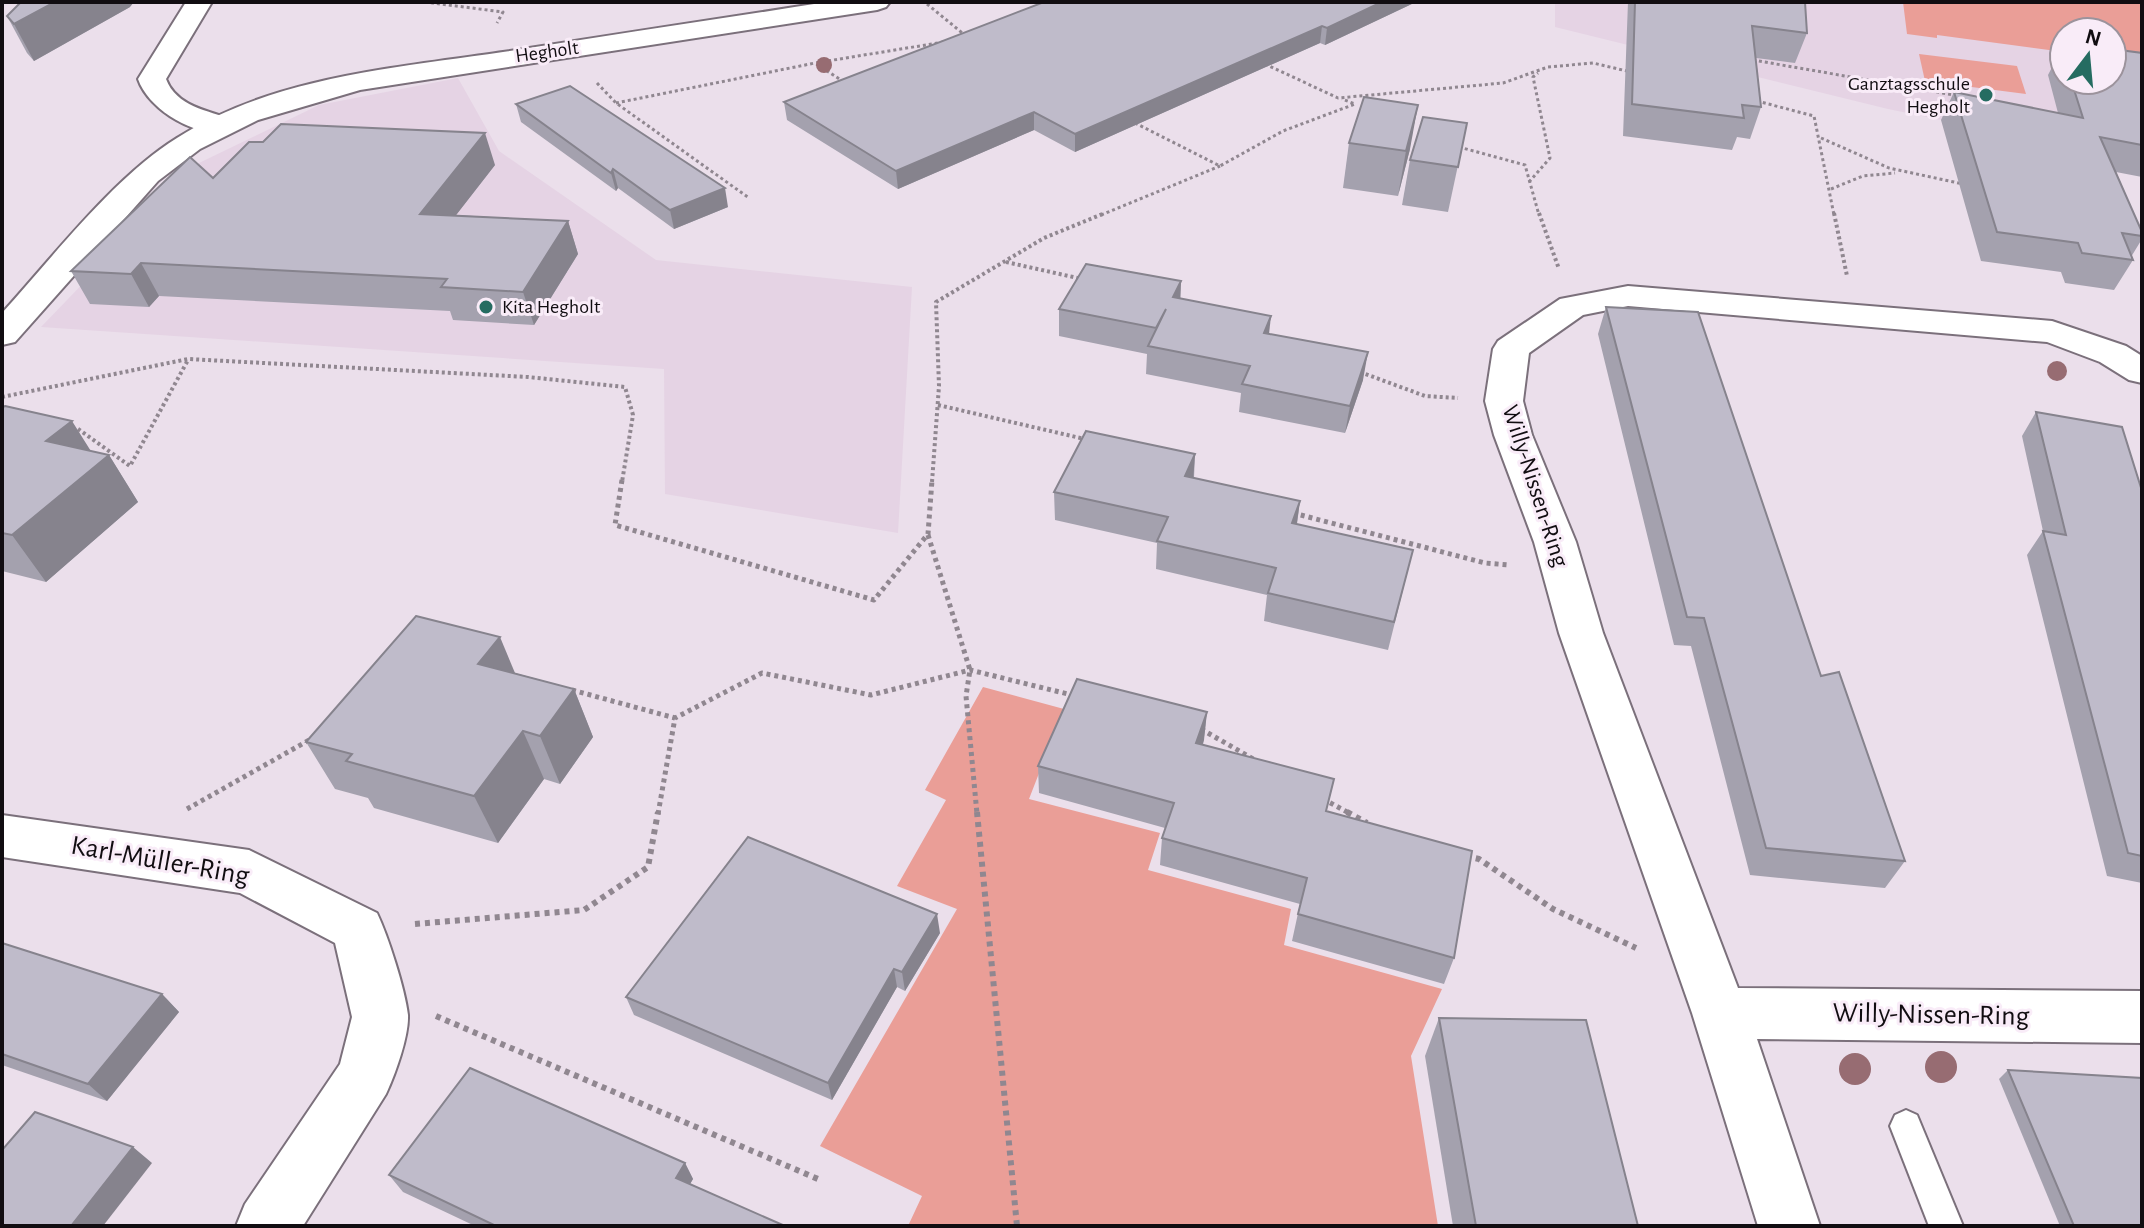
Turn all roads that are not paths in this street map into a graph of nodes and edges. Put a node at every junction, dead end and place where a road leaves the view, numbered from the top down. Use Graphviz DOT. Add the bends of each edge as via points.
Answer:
graph roads {
  1 [pos="199,2"];
  2 [pos="877,2"];
  3 [pos="222,125"];
  4 [pos="2,334"];
  5 [pos="2142,372"];
  6 [pos="2,836"];
  7 [pos="1720,1013"];
  8 [pos="2142,1017"];
  9 [pos="1906,1126"];
  10 [pos="267,1226"];
  11 [pos="1789,1226"];
  12 [pos="1946,1226"];
  1 -- 3 [label="street" via="152,79 166,104"];
  2 -- 3 [label="street, Hegholt" via="360,82"];
  3 -- 4 [label="street, Hegholt" via="147,174"];
  5 -- 7 [label="street, Willy-Nissen-Ring" via="2113,354 2052,332 1628,296 1572,306 1511,349 1504,401 1513,435"];
  6 -- 10 [label="street, Karl-Müller-Ring" via="249,872 358,929 380,1017 366,1075"];
  7 -- 8 [label="street, Willy-Nissen-Ring"];
  7 -- 11 [label="street, Willy-Nissen-Ring"];
  9 -- 12 [label="lane"];
}
